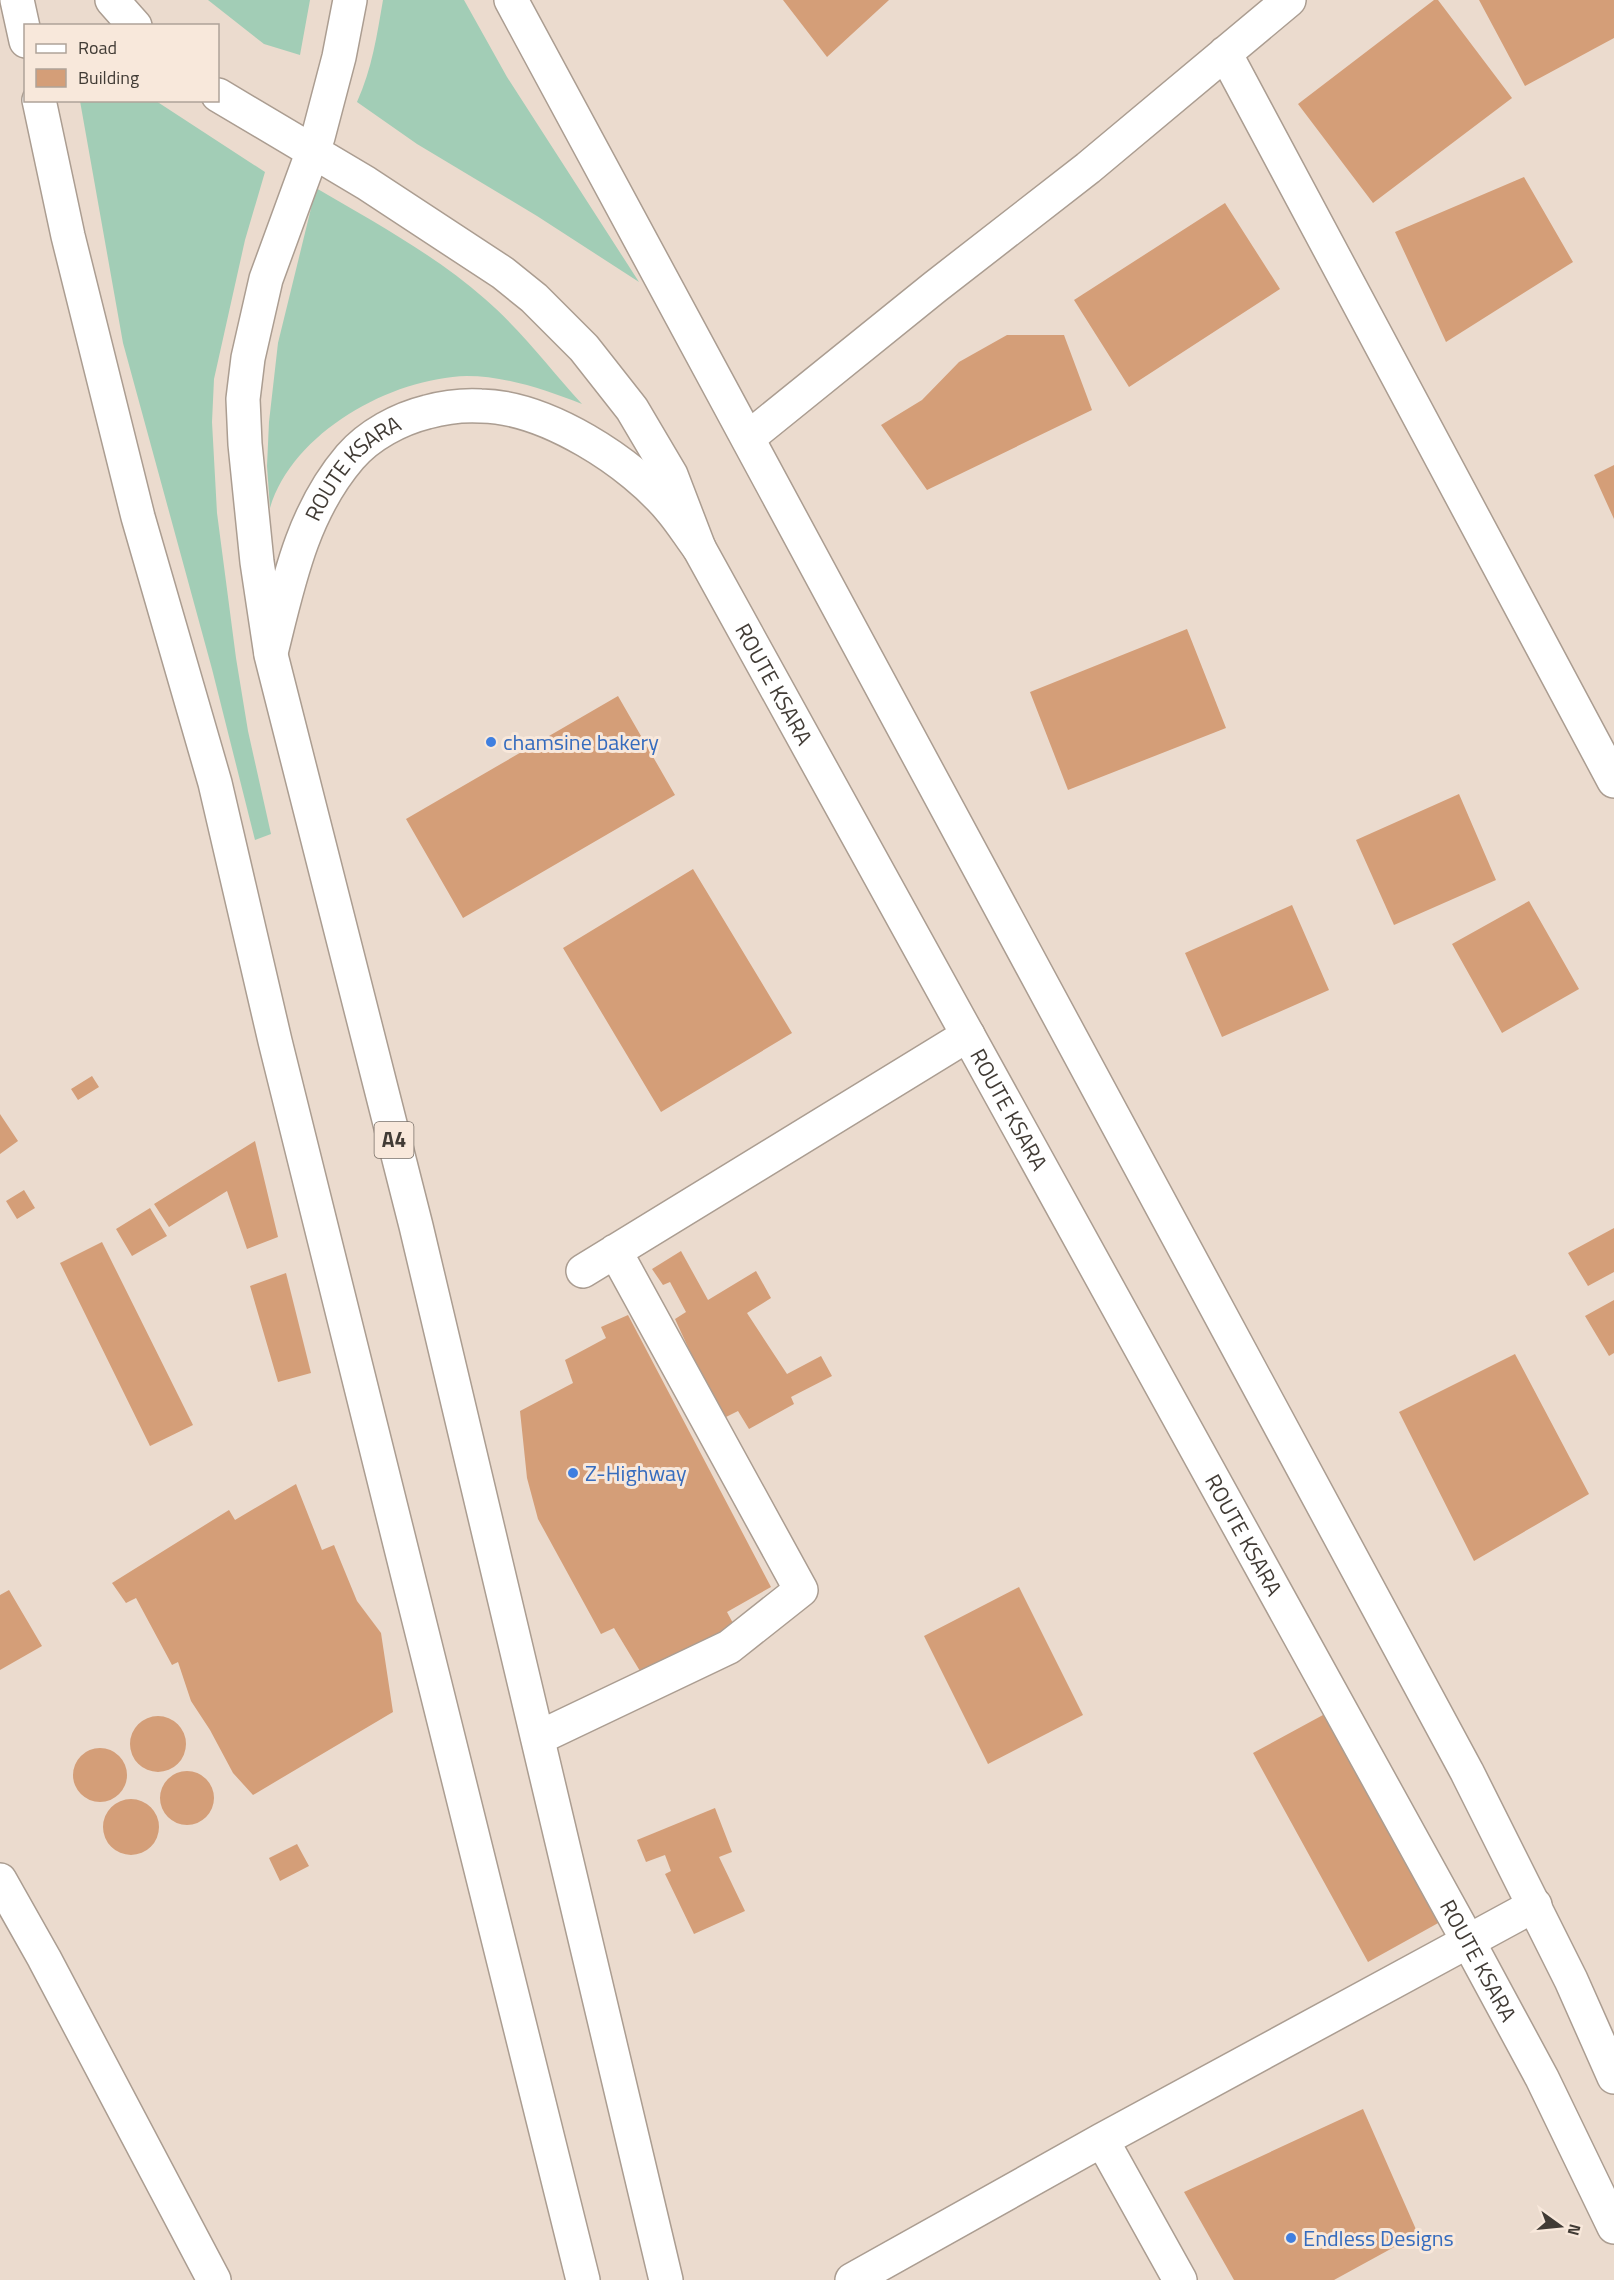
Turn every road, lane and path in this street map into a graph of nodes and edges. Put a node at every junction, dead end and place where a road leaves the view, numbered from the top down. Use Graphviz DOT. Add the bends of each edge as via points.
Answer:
graph roads {
  1 [pos="17,0"];
  2 [pos="112,0"];
  3 [pos="350,0"];
  4 [pos="511,0"];
  5 [pos="1289,0"];
  6 [pos="133,24"];
  7 [pos="24,32"];
  8 [pos="1225,53"];
  9 [pos="219,96"];
  10 [pos="39,102"];
  11 [pos="313,152"];
  12 [pos="748,438"];
  13 [pos="699,548"];
  14 [pos="271,655"];
  15 [pos="1614,781"];
  16 [pos="968,1035"];
  17 [pos="615,1251"];
  18 [pos="583,1271"];
  19 [pos="538,1738"];
  20 [pos="0,1880"];
  21 [pos="1535,1905"];
  22 [pos="1468,1941"];
  23 [pos="1614,2077"];
  24 [pos="1102,2140"];
  25 [pos="1614,2227"];
  26 [pos="214,2280"];
  27 [pos="583,2280"];
  28 [pos="666,2280"];
  29 [pos="852,2280"];
  30 [pos="1180,2280"];
  1 -- 7 [label="main road"];
  2 -- 6 [label="main road"];
  3 -- 11 [label="main road, A4"];
  4 -- 12 [label="main road"];
  5 -- 8 [label="main road"];
  8 -- 12 [label="main road" via="1088,168"];
  8 -- 15 [label="main road"];
  9 -- 11 [label="main road"];
  10 -- 27 [label="main road" via="68,236 138,517 215,783 275,1041"];
  11 -- 13 [label="main road" via="503,273 584,348 632,409 671,475"];
  11 -- 14 [label="main road, A4" via="266,279 243,399 257,562"];
  12 -- 21 [label="main road"];
  13 -- 14 [label="main road, ROUTE KSARA" via="672,510 639,478 562,428 519,412 483,405 447,407 411,416 379,433 351,456 325,490 292,568"];
  13 -- 16 [label="main road, ROUTE KSARA"];
  14 -- 19 [label="main road, A4" via="416,1226"];
  16 -- 17 [label="main road"];
  16 -- 22 [label="main road, ROUTE KSARA"];
  17 -- 18 [label="main road"];
  17 -- 19 [label="main road" via="801,1590 729,1647"];
  19 -- 28 [label="main road, A4"];
  20 -- 26 [label="main road"];
  21 -- 22 [label="main road"];
  21 -- 23 [label="main road"];
  22 -- 24 [label="main road"];
  22 -- 25 [label="main road, ROUTE KSARA" via="1542,2078"];
  24 -- 29 [label="main road"];
  24 -- 30 [label="main road"];
}
